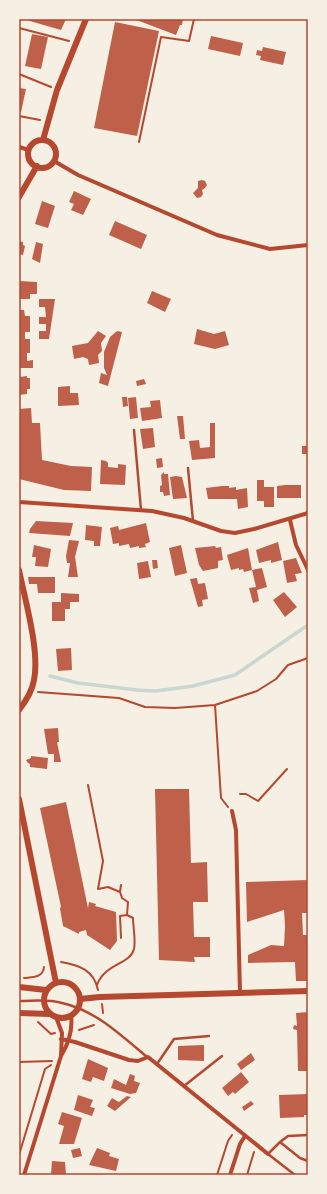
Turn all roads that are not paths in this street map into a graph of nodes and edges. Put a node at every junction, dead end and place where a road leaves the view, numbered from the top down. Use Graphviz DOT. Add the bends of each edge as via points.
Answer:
graph roads {
  1 [pos="86,19"];
  2 [pos="43,140"];
  3 [pos="19,147"];
  4 [pos="29,150"];
  5 [pos="54,161"];
  6 [pos="37,166"];
  7 [pos="19,197"];
  8 [pos="308,245"];
  9 [pos="134,430"];
  10 [pos="188,468"];
  11 [pos="19,502"];
  12 [pos="141,510"];
  13 [pos="308,513"];
  14 [pos="290,520"];
  15 [pos="193,521"];
  16 [pos="19,570"];
  17 [pos="308,570"];
  18 [pos="19,710"];
  19 [pos="19,799"];
  20 [pos="232,811"];
  21 [pos="56,983"];
  22 [pos="19,987"];
  23 [pos="46,990"];
  24 [pos="240,993"];
  25 [pos="308,993"];
  26 [pos="80,999"];
  27 [pos="44,1000"];
  28 [pos="19,1001"];
  29 [pos="78,1008"];
  30 [pos="19,1013"];
  31 [pos="50,1014"];
  32 [pos="71,1015"];
  33 [pos="56,1017"];
  34 [pos="209,1036"];
  35 [pos="62,1039"];
  36 [pos="69,1040"];
  37 [pos="61,1056"];
  38 [pos="222,1056"];
  39 [pos="148,1057"];
  40 [pos="156,1064"];
  41 [pos="183,1087"];
  42 [pos="308,1135"];
  43 [pos="245,1136"];
  44 [pos="280,1142"];
  45 [pos="268,1154"];
  46 [pos="308,1161"];
  47 [pos="24,1175"];
  48 [pos="230,1175"];
  49 [pos="294,1175"];
  1 -- 2 [label="street" via="57,90"];
  2 -- 4 [label="street" via="34,143"];
  2 -- 5 [label="street" via="50,142 54,147"];
  3 -- 4 [label="street"];
  4 -- 6 [label="street" via="30,160"];
  5 -- 6 [label="street" via="45,167"];
  5 -- 8 [label="street" via="78,176 217,235 270,249"];
  6 -- 7 [label="street"];
  9 -- 12 [label="lane"];
  10 -- 15 [label="lane"];
  11 -- 12 [label="street"];
  12 -- 15 [label="street"];
  13 -- 14 [label="street"];
  14 -- 15 [label="street" via="235,533"];
  14 -- 17 [label="street" via="296,544"];
  16 -- 18 [label="street" via="36,671 31,691"];
  19 -- 21 [label="street"];
  20 -- 24 [label="street" via="236,830"];
  21 -- 23 [label="street"];
  21 -- 26 [label="street" via="69,983 78,992"];
  22 -- 23 [label="street"];
  23 -- 27 [label="street"];
  24 -- 25 [label="street"];
  24 -- 26 [label="street"];
  26 -- 29 [label="street"];
  27 -- 28 [label="lane"];
  27 -- 29 [label="lane"];
  27 -- 31 [label="street"];
  29 -- 32 [label="street"];
  29 -- 39 [label="lane" via="99,1018"];
  30 -- 31 [label="street"];
  31 -- 33 [label="street"];
  32 -- 33 [label="street"];
  32 -- 36 [label="street" via="72,1031"];
  33 -- 35 [label="street"];
  34 -- 40 [label="lane" via="174,1039"];
  35 -- 36 [label="street"];
  35 -- 37 [label="street"];
  36 -- 37 [label="street"];
  36 -- 39 [label="street" via="129,1060 138,1061"];
  37 -- 47 [label="street"];
  38 -- 41 [label="lane"];
  39 -- 40 [label="street"];
  40 -- 41 [label="street"];
  41 -- 43 [label="street"];
  42 -- 44 [label="lane" via="288,1136"];
  43 -- 45 [label="street"];
  43 -- 48 [label="street"];
  44 -- 45 [label="lane"];
  44 -- 46 [label="lane" via="300,1158"];
  45 -- 49 [label="lane"];
}
